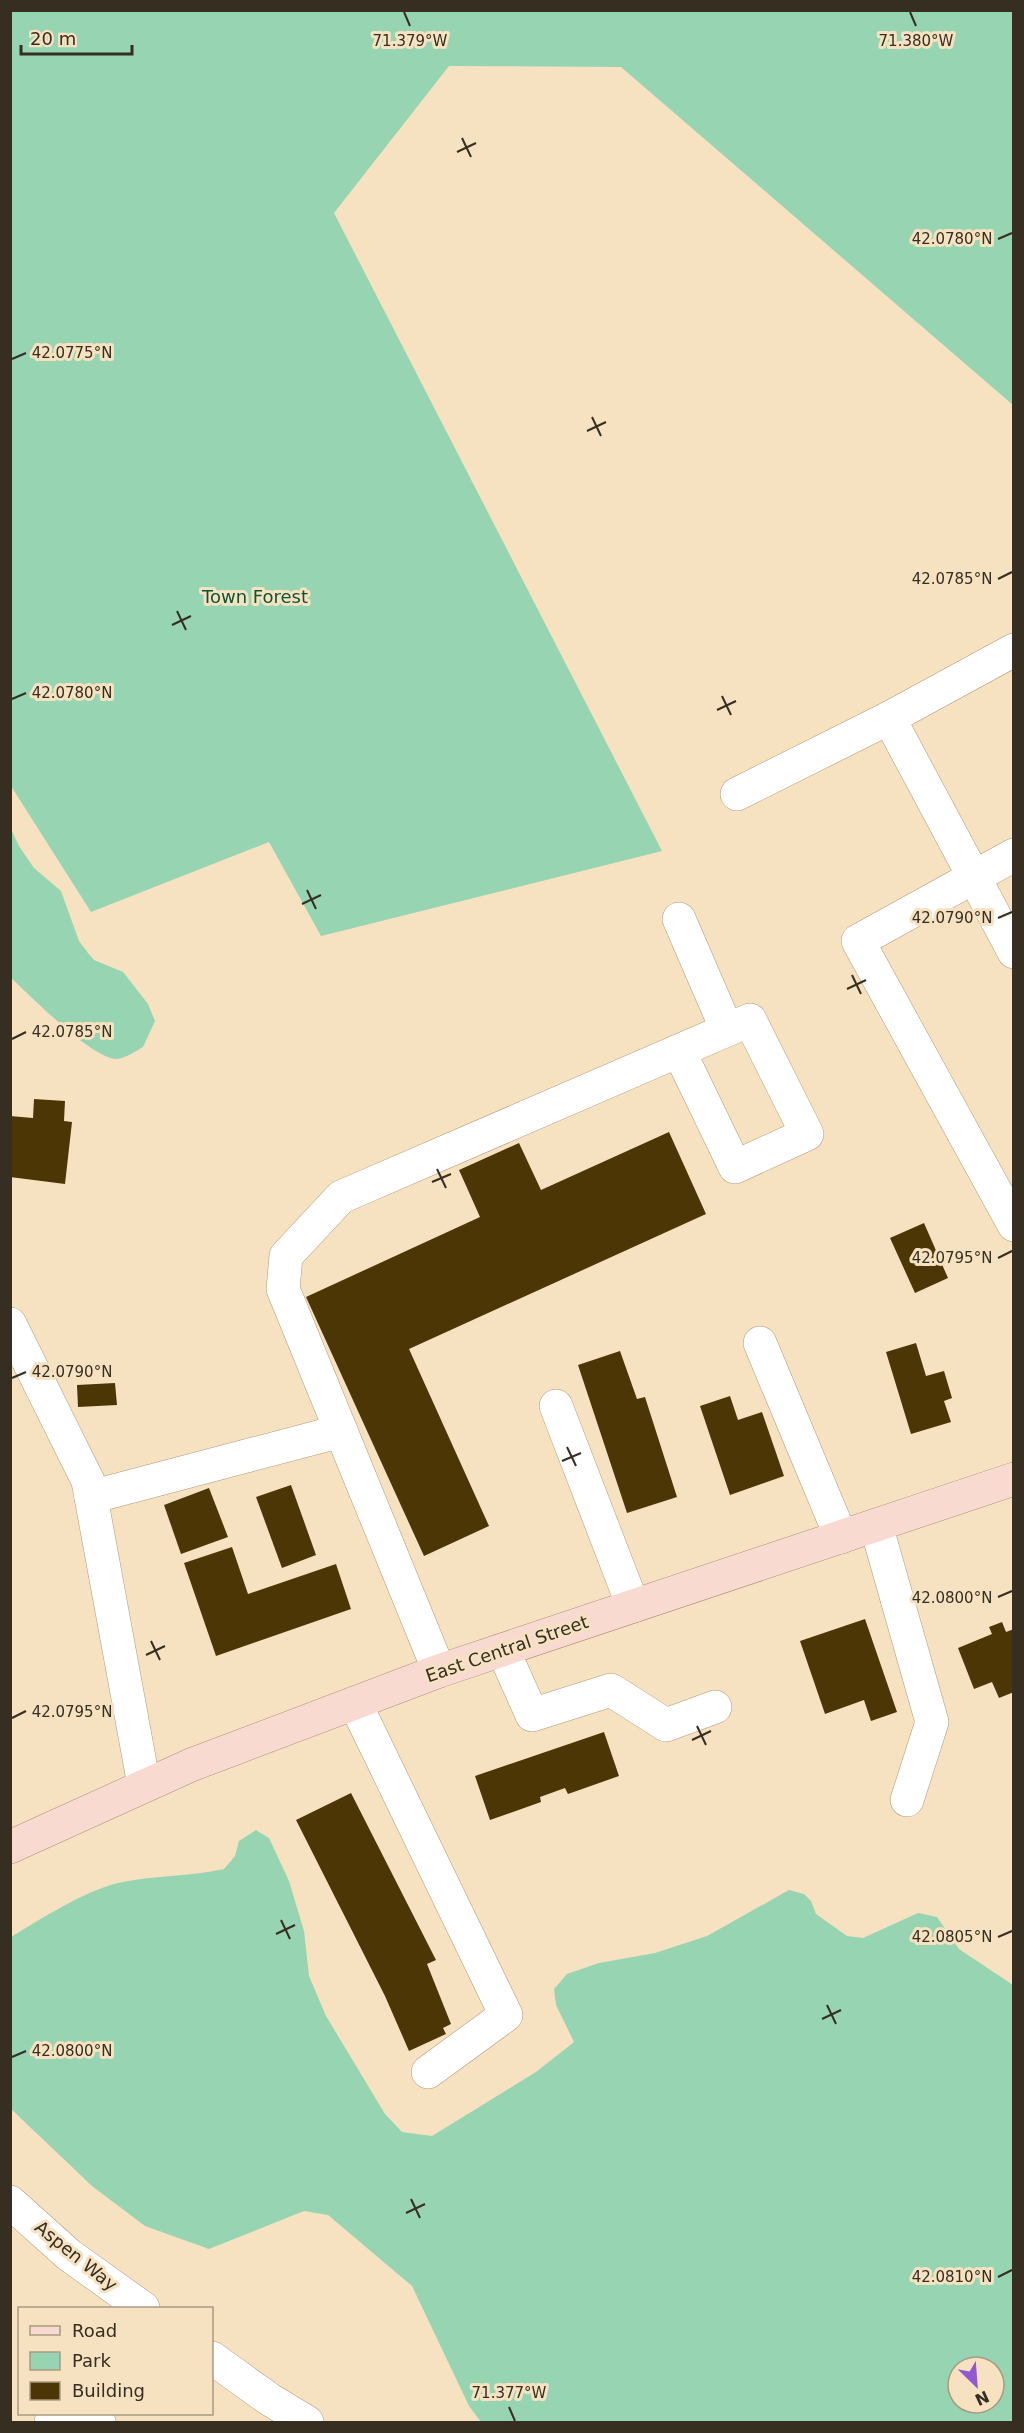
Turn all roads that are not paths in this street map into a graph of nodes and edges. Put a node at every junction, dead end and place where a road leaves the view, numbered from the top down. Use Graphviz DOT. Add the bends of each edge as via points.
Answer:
graph roads {
  1 [pos="1014,650"];
  2 [pos="890,718"];
  3 [pos="737,794"];
  4 [pos="1014,855"];
  5 [pos="974,876"];
  6 [pos="679,919"];
  7 [pos="1014,952"];
  8 [pos="727,1030"];
  9 [pos="679,1051"];
  10 [pos="1014,1225"];
  11 [pos="10,1324"];
  12 [pos="760,1343"];
  13 [pos="556,1406"];
  14 [pos="341,1431"];
  15 [pos="1014,1479"];
  16 [pos="91,1497"];
  17 [pos="876,1525"];
  18 [pos="840,1537"];
  19 [pos="633,1606"];
  20 [pos="503,1650"];
  21 [pos="439,1671"];
  22 [pos="355,1703"];
  23 [pos="715,1707"];
  24 [pos="144,1785"];
  25 [pos="907,1800"];
  26 [pos="10,1847"];
  27 [pos="428,2072"];
  28 [pos="10,2202"];
  29 [pos="142,2307"];
  30 [pos="213,2359"];
  31 [pos="51,2422"];
  32 [pos="99,2422"];
  33 [pos="307,2422"];
  1 -- 2 [label="street"];
  2 -- 3 [label="street"];
  2 -- 5 [label="street"];
  4 -- 5 [label="street"];
  5 -- 7 [label="street"];
  5 -- 10 [label="street" via="858,942"];
  6 -- 8 [label="street"];
  8 -- 9 [label="street"];
  8 -- 9 [label="street" via="750,1020 807,1134 735,1167"];
  9 -- 14 [label="street" via="341,1197 286,1257 283,1289"];
  11 -- 16 [label="street" via="88,1481"];
  12 -- 18 [label="street"];
  13 -- 19 [label="street"];
  14 -- 16 [label="street"];
  14 -- 21 [label="street"];
  15 -- 17 [label="main road, East Central Street"];
  16 -- 24 [label="street"];
  17 -- 18 [label="main road, East Central Street"];
  17 -- 25 [label="street" via="932,1722"];
  18 -- 19 [label="main road, East Central Street"];
  19 -- 20 [label="main road, East Central Street"];
  20 -- 21 [label="main road, East Central Street"];
  20 -- 23 [label="street" via="532,1715 611,1690 666,1725"];
  21 -- 22 [label="main road, East Central Street"];
  22 -- 24 [label="main road, East Central Street"];
  22 -- 27 [label="street" via="506,2015"];
  24 -- 26 [label="main road, East Central Street"];
  28 -- 29 [label="street, Aspen Way" via="69,2255"];
  30 -- 33 [label="street"];
  31 -- 32 [label="street"];
}
